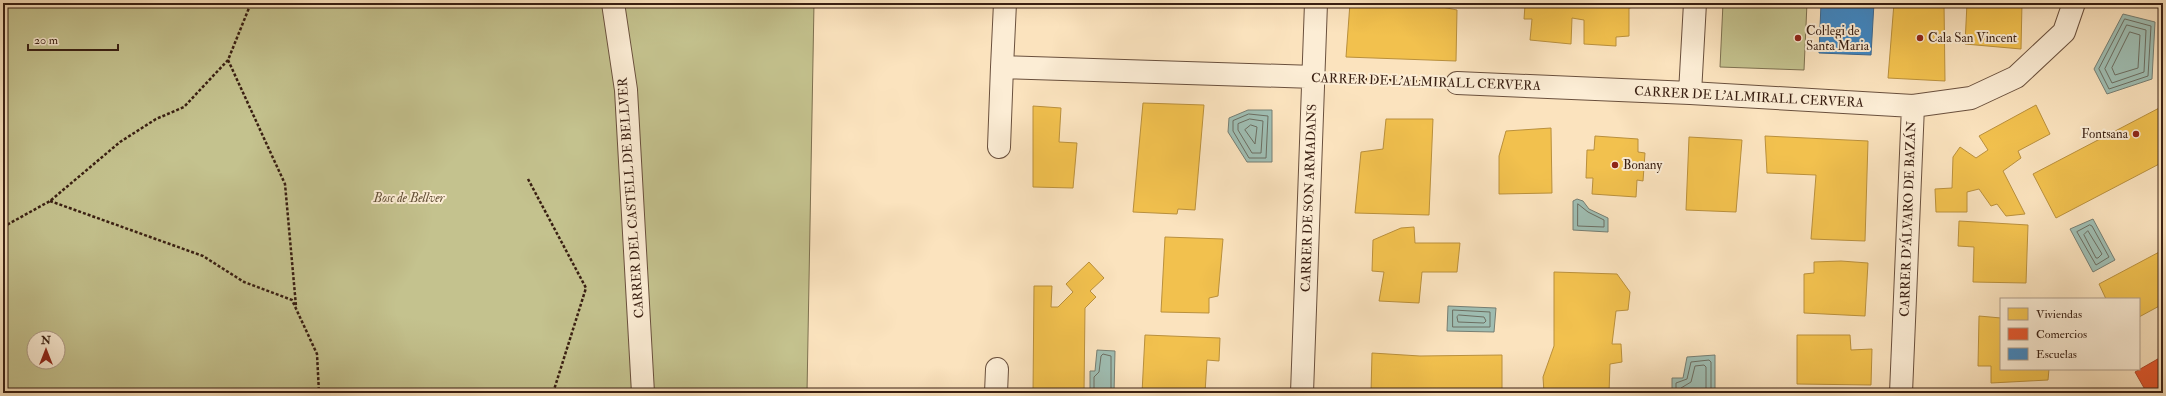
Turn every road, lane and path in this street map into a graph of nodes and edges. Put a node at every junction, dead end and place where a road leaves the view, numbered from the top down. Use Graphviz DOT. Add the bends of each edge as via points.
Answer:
graph roads {
  1 [pos="251,3"];
  2 [pos="613,3"];
  3 [pos="1005,3"];
  4 [pos="1316,3"];
  5 [pos="1695,3"];
  6 [pos="2074,3"];
  7 [pos="228,60"];
  8 [pos="1002,67"];
  9 [pos="1314,77"];
  10 [pos="1456,83"];
  11 [pos="1690,93"];
  12 [pos="1912,106"];
  13 [pos="998,147"];
  14 [pos="528,179"];
  15 [pos="50,201"];
  16 [pos="3,227"];
  17 [pos="296,309"];
  18 [pos="997,369"];
  19 [pos="318,393"];
  20 [pos="553,393"];
  21 [pos="644,393"];
  22 [pos="996,393"];
  23 [pos="1302,393"];
  24 [pos="1901,393"];
  1 -- 7 [label="path"];
  2 -- 21 [label="street, CARRER DEL CASTELL DE BELLVER" via="626,90"];
  3 -- 8 [label="street"];
  4 -- 9 [label="street, CARRER DE SON ARMADANS"];
  5 -- 11 [label="street"];
  6 -- 12 [label="street, CARRER D'ÁLVARO DE BAZÁN" via="2064,32 2016,77 1971,98"];
  7 -- 15 [label="path" via="184,107 156,119 120,142"];
  7 -- 17 [label="path" via="285,184"];
  8 -- 9 [label="street, CARRER DE L'ALMIRALL CERVERA"];
  8 -- 13 [label="street"];
  9 -- 10 [label="path, CARRER DE L'ALMIRALL CERVERA"];
  9 -- 23 [label="street, CARRER DE SON ARMADANS"];
  10 -- 11 [label="street, CARRER DE L'ALMIRALL CERVERA"];
  11 -- 12 [label="street, CARRER DE L'ALMIRALL CERVERA"];
  12 -- 24 [label="street, CARRER D'ÁLVARO DE BAZÁN"];
  14 -- 20 [label="path" via="586,288"];
  15 -- 16 [label="path"];
  15 -- 17 [label="path" via="203,256 244,282 292,300"];
  17 -- 19 [label="path" via="317,354"];
  18 -- 22 [label="street"];
}
